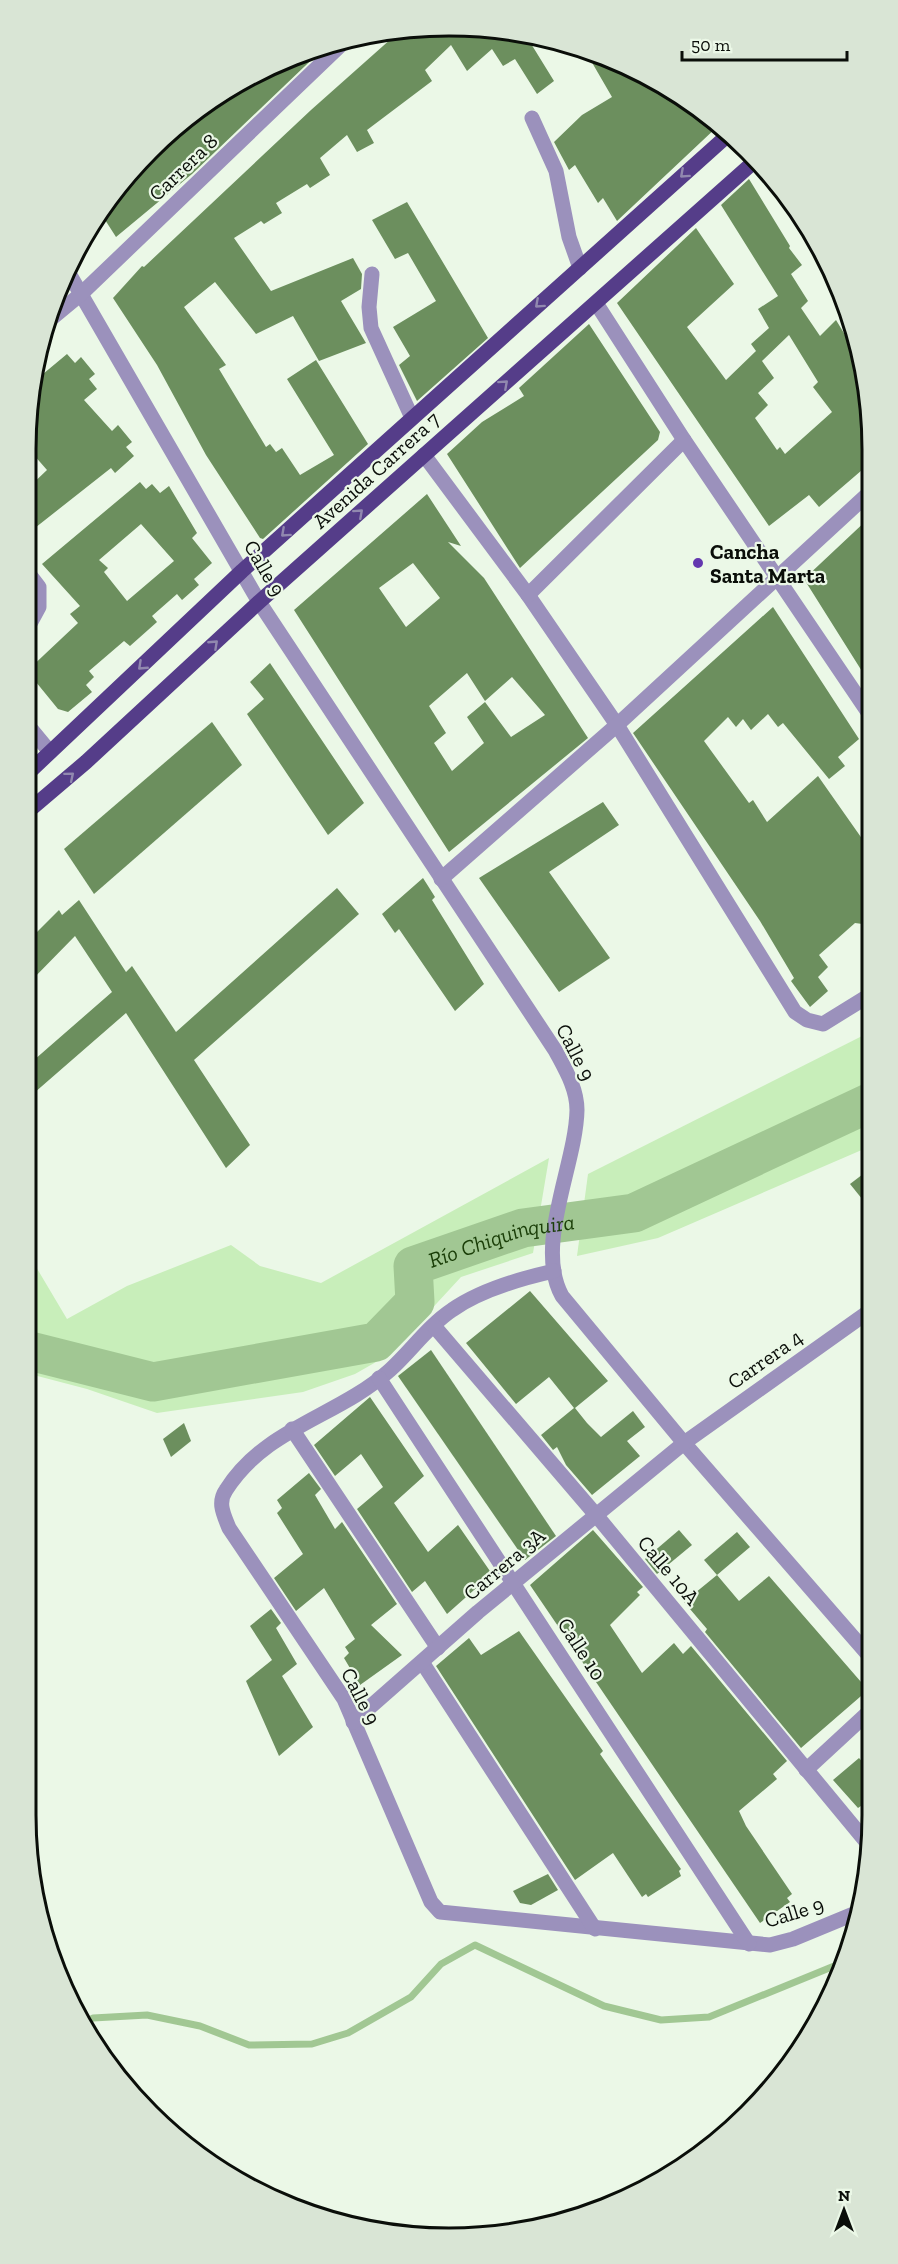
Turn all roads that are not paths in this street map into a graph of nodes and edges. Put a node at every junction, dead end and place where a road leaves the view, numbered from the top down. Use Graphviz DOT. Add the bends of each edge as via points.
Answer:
graph roads {
  1 [pos="327,55"];
  2 [pos="532,118"];
  3 [pos="723,140"];
  4 [pos="749,166"];
  5 [pos="580,268"];
  6 [pos="372,274"];
  7 [pos="73,279"];
  8 [pos="81,294"];
  9 [pos="596,303"];
  10 [pos="60,312"];
  11 [pos="412,418"];
  12 [pos="684,440"];
  13 [pos="424,455"];
  14 [pos="862,500"];
  15 [pos="242,571"];
  16 [pos="779,577"];
  17 [pos="36,583"];
  18 [pos="528,595"];
  19 [pos="259,602"];
  20 [pos="36,613"];
  21 [pos="862,703"];
  22 [pos="617,726"];
  23 [pos="36,735"];
  24 [pos="50,752"];
  25 [pos="36,765"];
  26 [pos="36,804"];
  27 [pos="441,879"];
  28 [pos="862,1000"];
  29 [pos="554,1271"];
  30 [pos="862,1316"];
  31 [pos="434,1326"];
  32 [pos="379,1378"];
  33 [pos="292,1429"];
  34 [pos="684,1443"];
  35 [pos="596,1515"];
  36 [pos="514,1583"];
  37 [pos="438,1648"];
  38 [pos="862,1648"];
  39 [pos="422,1662"];
  40 [pos="862,1718"];
  41 [pos="353,1722"];
  42 [pos="806,1770"];
  43 [pos="861,1836"];
  44 [pos="849,1917"];
  45 [pos="595,1929"];
  46 [pos="749,1944"];
  1 -- 8 [label="street, Carrera 8"];
  2 -- 5 [label="street" via="556,171 569,237"];
  3 -- 5 [label="main road, Avenida Carrera 7, one-way"];
  4 -- 9 [label="main road, Avenida Carrera 7"];
  5 -- 11 [label="main road, Avenida Carrera 7, one-way"];
  6 -- 11 [label="street" via="371,328"];
  7 -- 8 [label="street, Calle 9"];
  8 -- 10 [label="street, Carrera 8"];
  8 -- 15 [label="street, Calle 9"];
  9 -- 12 [label="street"];
  13 -- 9 [label="main road, Avenida Carrera 7, one-way"];
  11 -- 15 [label="main road, Avenida Carrera 7, one-way"];
  12 -- 16 [label="street"];
  12 -- 18 [label="street"];
  13 -- 18 [label="street"];
  19 -- 13 [label="main road, Avenida Carrera 7, one-way"];
  14 -- 16 [label="street"];
  15 -- 19 [label="street, Calle 9"];
  15 -- 24 [label="main road, Avenida Carrera 7, one-way"];
  16 -- 21 [label="street"];
  16 -- 22 [label="street"];
  17 -- 20 [label="street"];
  18 -- 22 [label="street"];
  26 -- 19 [label="main road, Avenida Carrera 7, one-way"];
  19 -- 27 [label="street, Calle 9"];
  22 -- 27 [label="street"];
  22 -- 28 [label="street" via="795,1012 823,1024"];
  23 -- 24 [label="street"];
  24 -- 25 [label="main road, Avenida Carrera 7"];
  27 -- 29 [label="street, Calle 9" via="555,1050 570,1080 577,1112 553,1251"];
  29 -- 31 [label="street, Calle 9" via="530,1276 452,1309"];
  29 -- 34 [label="street, Calle 9" via="562,1296"];
  30 -- 34 [label="street, Carrera 4"];
  31 -- 32 [label="street, Calle 9"];
  31 -- 35 [label="street, Calle 10A"];
  32 -- 33 [label="street, Calle 9" via="339,1407"];
  32 -- 36 [label="street, Calle 10"];
  33 -- 37 [label="street"];
  33 -- 41 [label="street, Calle 9" via="269,1442 252,1460 225,1491 220,1506 229,1528 344,1699"];
  34 -- 35 [label="street, Carrera 3A"];
  34 -- 38 [label="street, Calle 9"];
  35 -- 36 [label="street, Carrera 3A"];
  35 -- 42 [label="street, Calle 10A"];
  36 -- 37 [label="street, Carrera 3A"];
  36 -- 46 [label="street, Calle 10"];
  37 -- 39 [label="street, Carrera 3A"];
  39 -- 41 [label="street, Carrera 3A"];
  39 -- 45 [label="street"];
  40 -- 42 [label="street"];
  41 -- 45 [label="street, Calle 9" via="431,1902 440,1912"];
  42 -- 43 [label="street, Calle 10A"];
  44 -- 46 [label="street, Calle 9" via="793,1939 770,1945"];
  45 -- 46 [label="street, Calle 9"];
}
